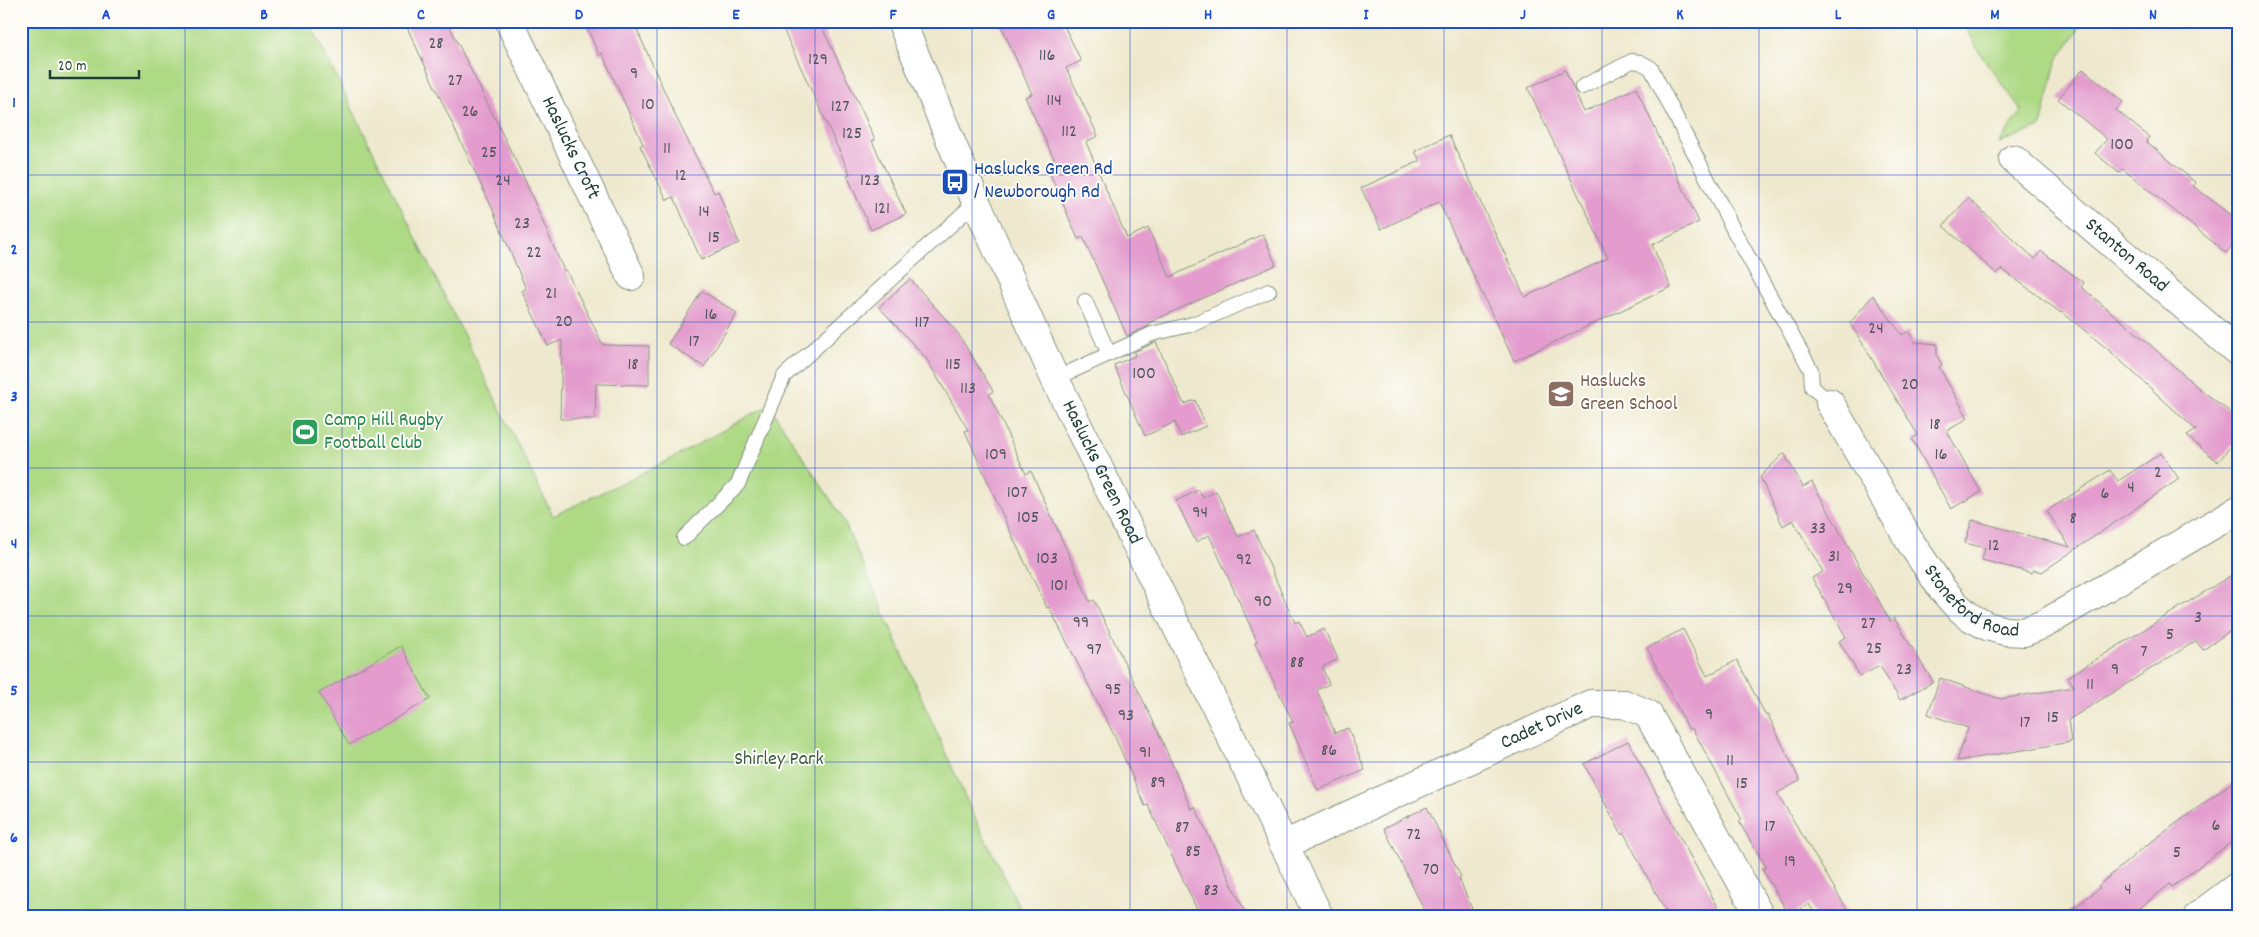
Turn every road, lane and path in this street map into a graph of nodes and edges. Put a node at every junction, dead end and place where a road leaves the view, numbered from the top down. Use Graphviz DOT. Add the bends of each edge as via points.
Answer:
graph roads {
  1 [pos="509,21"];
  2 [pos="901,21"];
  3 [pos="1582,87"];
  4 [pos="2013,159"];
  5 [pos="976,202"];
  6 [pos="631,276"];
  7 [pos="1269,291"];
  8 [pos="1084,301"];
  9 [pos="2238,352"];
  10 [pos="1109,354"];
  11 [pos="1055,379"];
  12 [pos="1830,403"];
  13 [pos="2238,510"];
  14 [pos="684,538"];
  15 [pos="1284,845"];
  16 [pos="2238,886"];
  17 [pos="1319,916"];
  18 [pos="1760,916"];
  19 [pos="2198,916"];
  1 -- 6 [label="street, Haslucks Croft"];
  2 -- 5 [label="street, Haslucks Green Road"];
  3 -- 12 [label="lane" via="1632,61 1651,68 1734,231 1811,370 1812,387"];
  4 -- 9 [label="street, Stanton Road"];
  5 -- 11 [label="street, Haslucks Green Road"];
  5 -- 14 [label="lane" via="784,376 738,484"];
  7 -- 10 [label="lane" via="1193,324 1152,334"];
  8 -- 10 [label="lane"];
  10 -- 11 [label="lane"];
  11 -- 15 [label="street, Haslucks Green Road"];
  12 -- 13 [label="street, Stoneford Road" via="1909,540 1942,589 1970,617 1987,626 2024,632 2044,624"];
  15 -- 17 [label="street, Haslucks Green Road"];
  15 -- 18 [label="street, Cadet Drive" via="1591,704 1624,704 1648,714"];
  16 -- 19 [label="street"];
}
